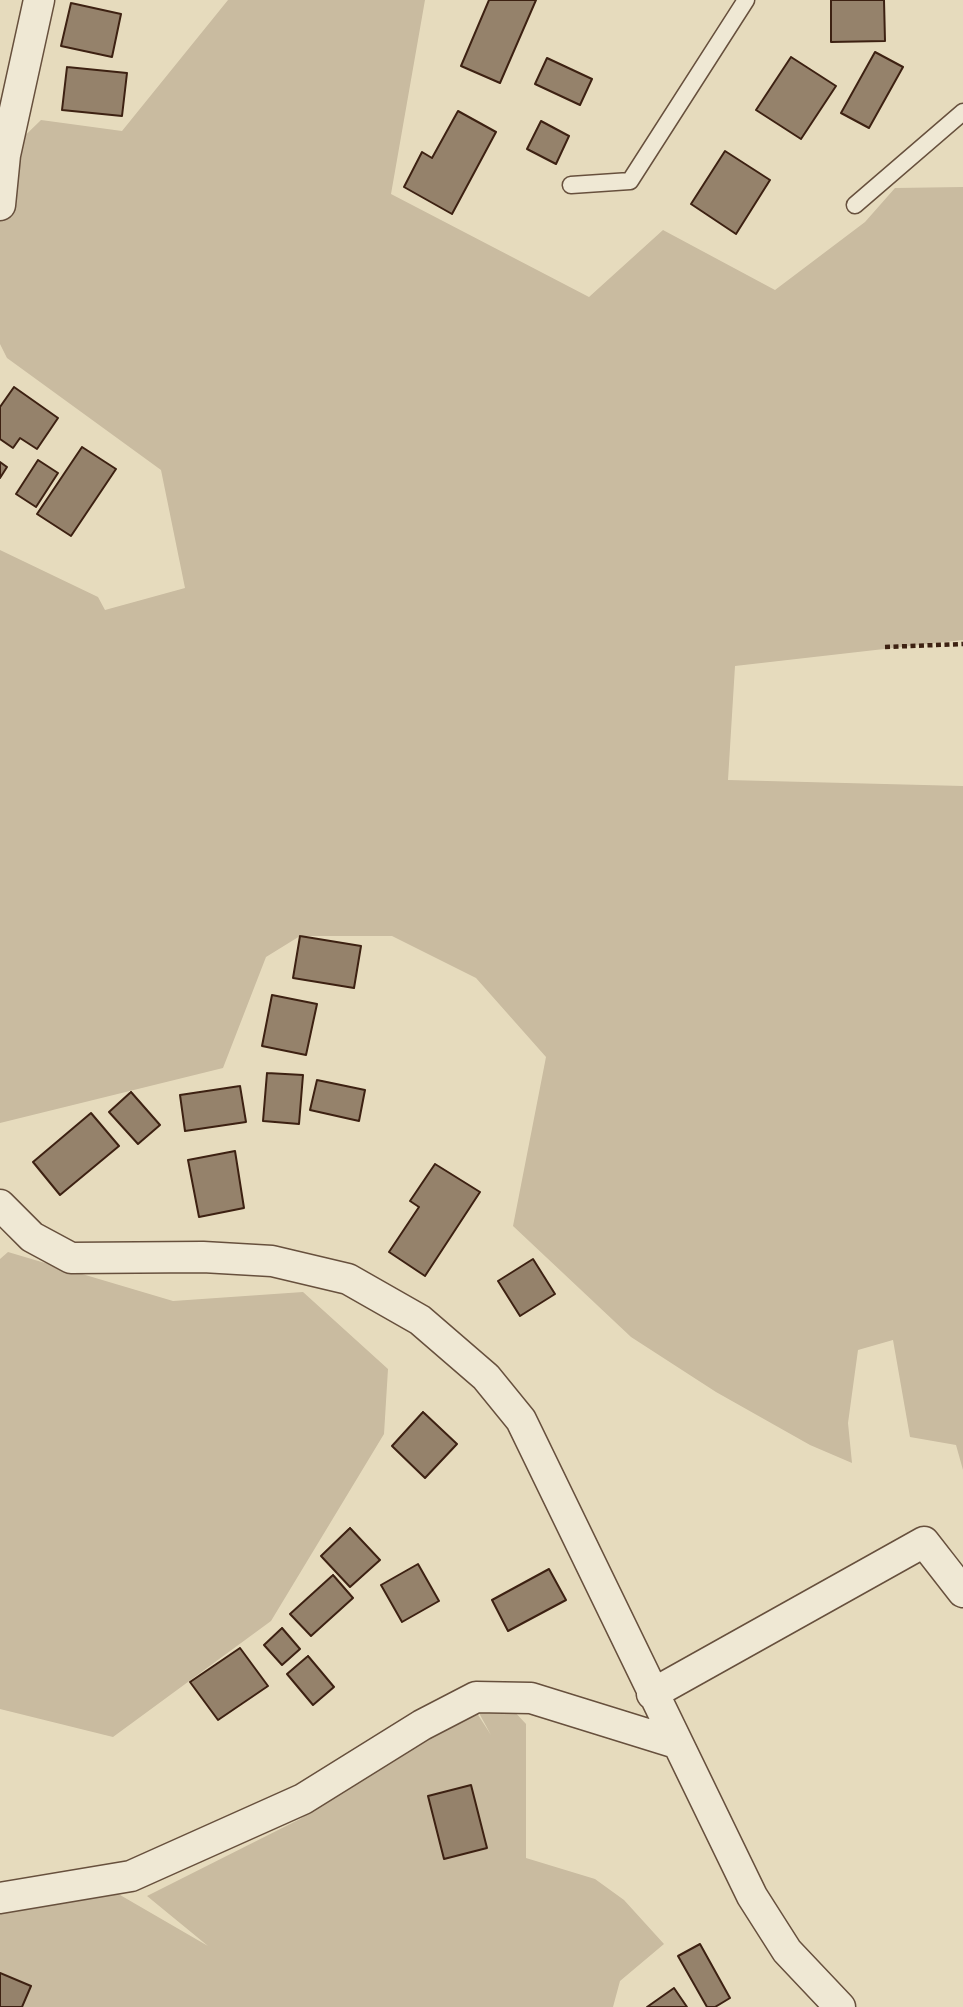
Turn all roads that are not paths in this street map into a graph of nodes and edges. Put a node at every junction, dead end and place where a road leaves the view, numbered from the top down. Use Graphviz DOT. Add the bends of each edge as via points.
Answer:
graph roads {
  1 [pos="39,0"];
  2 [pos="746,0"];
  3 [pos="963,112"];
  4 [pos="571,185"];
  5 [pos="0,205"];
  6 [pos="856,205"];
  7 [pos="0,1205"];
  8 [pos="963,1592"];
  9 [pos="652,1694"];
  10 [pos="676,1743"];
  11 [pos="0,1898"];
  12 [pos="839,2007"];
  1 -- 5 [label="street" via="5,155"];
  2 -- 4 [label="lane" via="630,181"];
  3 -- 6 [label="lane"];
  7 -- 9 [label="street" via="32,1237 71,1258 272,1261 348,1279 420,1320 486,1377 521,1420"];
  8 -- 9 [label="street" via="924,1542"];
  9 -- 10 [label="street"];
  10 -- 11 [label="street" via="531,1698 476,1697 303,1799 131,1876"];
  10 -- 12 [label="street" via="752,1896 787,1951"];
}
